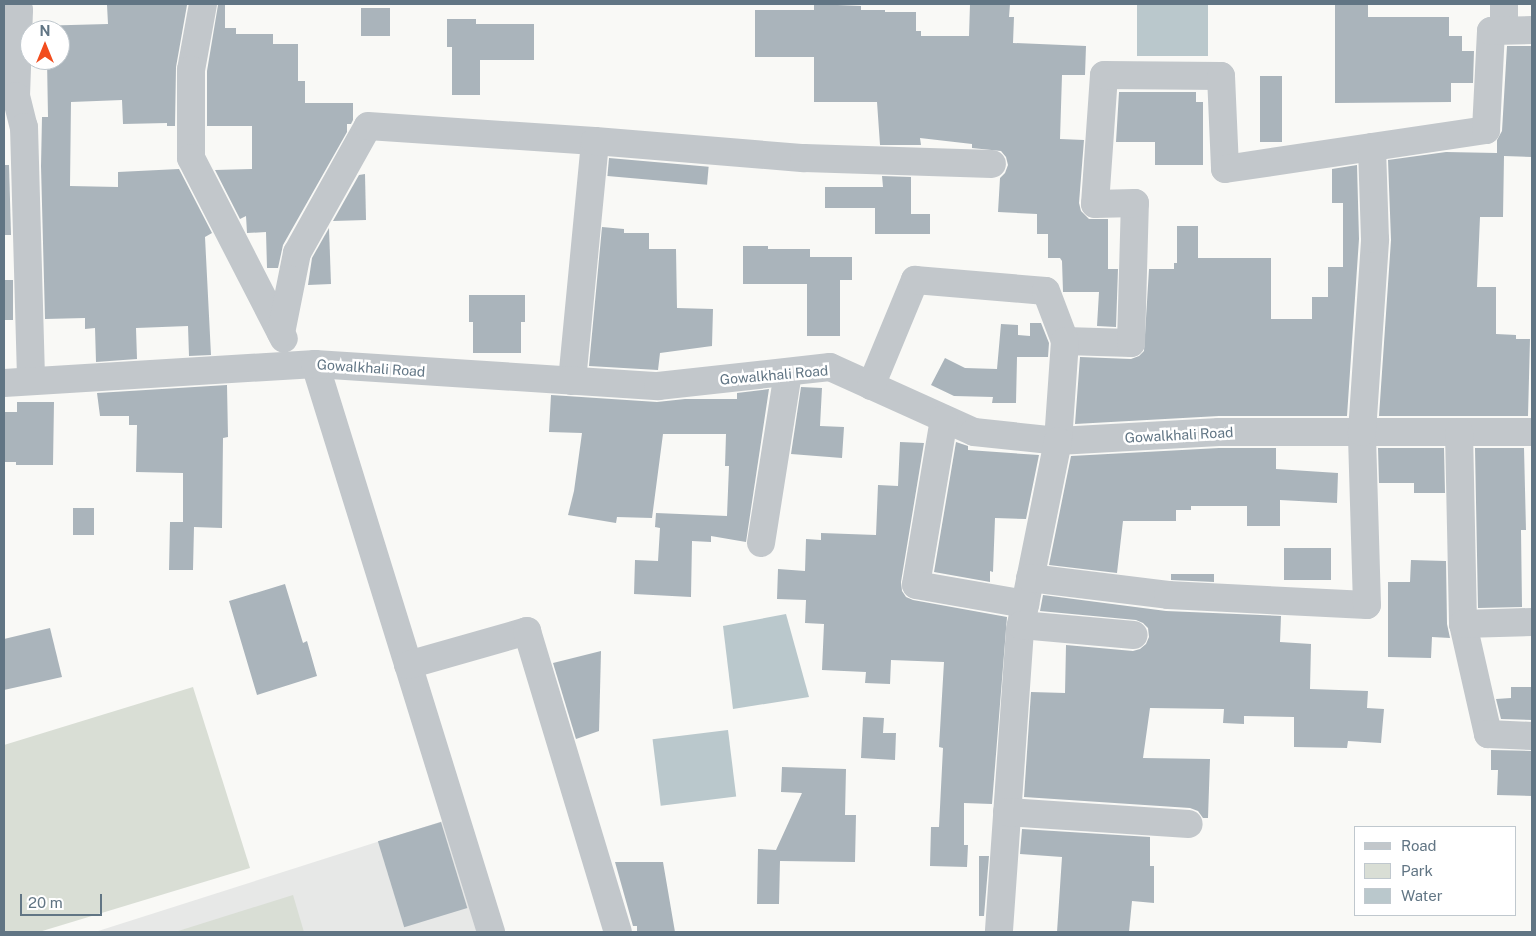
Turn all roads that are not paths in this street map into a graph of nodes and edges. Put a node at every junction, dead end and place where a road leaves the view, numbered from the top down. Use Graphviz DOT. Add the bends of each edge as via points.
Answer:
graph roads {
  1 [pos="203,4"];
  2 [pos="1504,4"];
  3 [pos="4,11"];
  4 [pos="1504,30"];
  5 [pos="1532,30"];
  6 [pos="595,141"];
  7 [pos="1372,148"];
  8 [pos="992,164"];
  9 [pos="281,333"];
  10 [pos="1065,341"];
  11 [pos="306,364"];
  12 [pos="788,372"];
  13 [pos="31,381"];
  14 [pos="572,381"];
  15 [pos="4,383"];
  16 [pos="871,386"];
  17 [pos="944,419"];
  18 [pos="1362,432"];
  19 [pos="1459,432"];
  20 [pos="1532,432"];
  21 [pos="1058,441"];
  22 [pos="761,543"];
  23 [pos="1026,602"];
  24 [pos="1532,622"];
  25 [pos="1463,624"];
  26 [pos="1134,635"];
  27 [pos="408,665"];
  28 [pos="1532,736"];
  29 [pos="1007,812"];
  30 [pos="1189,824"];
  31 [pos="491,932"];
  32 [pos="618,932"];
  33 [pos="999,932"];
  1 -- 9 [label="street" via="191,70 191,158"];
  2 -- 4 [label="street"];
  3 -- 13 [label="street" via="19,10 16,96 24,126"];
  4 -- 5 [label="street"];
  4 -- 7 [label="street" via="1491,31 1486,130"];
  6 -- 8 [label="street" via="804,158"];
  6 -- 9 [label="street" via="368,126 297,253"];
  6 -- 14 [label="street"];
  7 -- 10 [label="street" via="1224,169 1221,76 1104,75 1095,204 1135,204 1131,343"];
  7 -- 18 [label="street" via="1375,240"];
  9 -- 11 [label="street"];
  10 -- 16 [label="street" via="1046,291 915,280"];
  10 -- 21 [label="street"];
  11 -- 13 [label="street, Gowalkhali Road"];
  11 -- 14 [label="street, Gowalkhali Road"];
  11 -- 27 [label="street"];
  12 -- 14 [label="street, Gowalkhali Road" via="658,386"];
  12 -- 16 [label="street, Gowalkhali Road" via="830,367"];
  12 -- 22 [label="street"];
  13 -- 15 [label="street, Gowalkhali Road"];
  16 -- 17 [label="street, Gowalkhali Road"];
  17 -- 21 [label="street, Gowalkhali Road" via="974,432"];
  17 -- 23 [label="street" via="916,585"];
  18 -- 19 [label="street, Gowalkhali Road"];
  18 -- 21 [label="street, Gowalkhali Road" via="1219,432"];
  18 -- 23 [label="street" via="1367,604 1168,594"];
  19 -- 20 [label="street, Gowalkhali Road"];
  19 -- 25 [label="street"];
  21 -- 23 [label="street"];
  23 -- 26 [label="street"];
  23 -- 29 [label="street"];
  24 -- 25 [label="street"];
  25 -- 28 [label="street" via="1488,734"];
  27 -- 31 [label="street"];
  27 -- 32 [label="street" via="527,631"];
  29 -- 30 [label="street"];
  29 -- 33 [label="street"];
}
